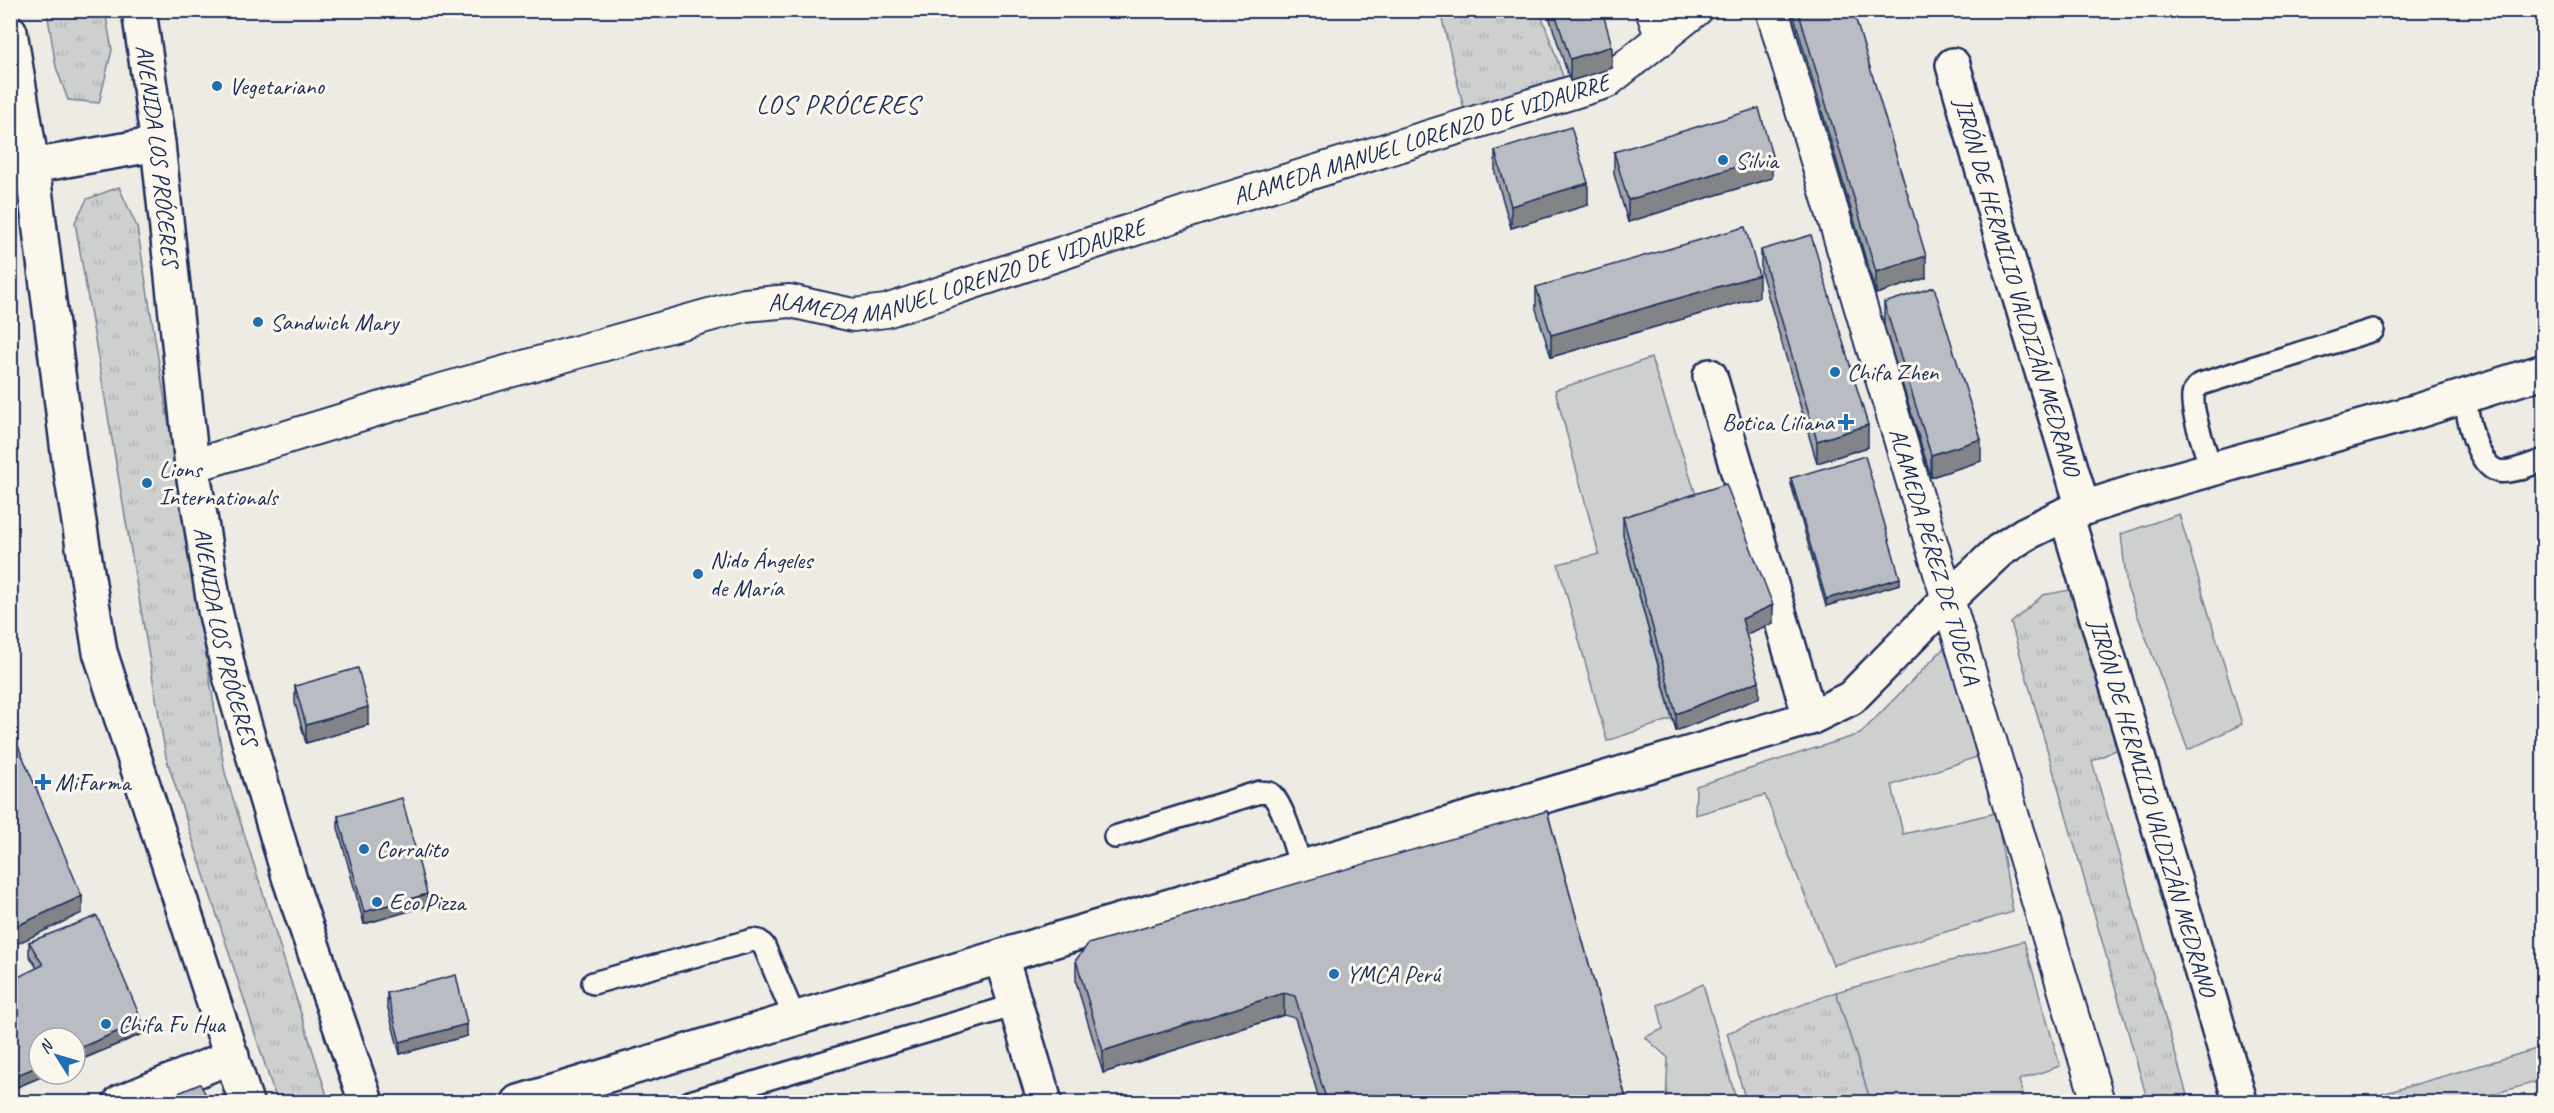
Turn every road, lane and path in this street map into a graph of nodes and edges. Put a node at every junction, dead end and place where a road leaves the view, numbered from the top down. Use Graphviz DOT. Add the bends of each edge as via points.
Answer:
graph roads {
  1 [pos="139,10"];
  2 [pos="1696,10"];
  3 [pos="1772,10"];
  4 [pos="1657,25"];
  5 [pos="10,32"];
  6 [pos="1953,65"];
  7 [pos="158,144"];
  8 [pos="24,160"];
  9 [pos="2373,330"];
  10 [pos="2544,371"];
  11 [pos="1710,376"];
  12 [pos="2465,396"];
  13 [pos="2544,460"];
  14 [pos="192,466"];
  15 [pos="2211,470"];
  16 [pos="2075,511"];
  17 [pos="1947,600"];
  18 [pos="1810,718"];
  19 [pos="1115,837"];
  20 [pos="1301,868"];
  21 [pos="1001,957"];
  22 [pos="592,984"];
  23 [pos="1016,1005"];
  24 [pos="795,1019"];
  25 [pos="232,1056"];
  26 [pos="2240,1101"];
  27 [pos="121,1102"];
  28 [pos="246,1102"];
  29 [pos="366,1102"];
  30 [pos="519,1102"];
  31 [pos="690,1102"];
  32 [pos="1045,1102"];
  33 [pos="2098,1102"];
  1 -- 7 [label="street, AVENIDA LOS PRÓCERES"];
  2 -- 4 [label="street, ALAMEDA MANUEL LORENZO DE VIDAURRE"];
  3 -- 17 [label="street, ALAMEDA PÉREZ DE TUDELA"];
  4 -- 14 [label="street, ALAMEDA MANUEL LORENZO DE VIDAURRE" via="1606,82 1217,202 886,311 853,315 790,301 745,305 431,393"];
  5 -- 8 [label="street"];
  6 -- 16 [label="street, JIRÓN DE HERMILIO VALDIZÁN MEDRANO"];
  7 -- 8 [label="street"];
  7 -- 14 [label="street, AVENIDA LOS PRÓCERES"];
  8 -- 25 [label="street" via="100,652"];
  9 -- 15 [label="lane" via="2196,388 2196,413"];
  10 -- 12 [label="street"];
  11 -- 18 [label="street"];
  12 -- 13 [label="lane" via="2475,440 2490,467 2506,471"];
  12 -- 15 [label="street"];
  14 -- 29 [label="street, AVENIDA LOS PRÓCERES" via="215,610 230,676 290,880"];
  15 -- 16 [label="street"];
  16 -- 17 [label="street" via="1999,551"];
  16 -- 26 [label="street, JIRÓN DE HERMILIO VALDIZÁN MEDRANO"];
  17 -- 18 [label="street" via="1851,698"];
  17 -- 33 [label="street, ALAMEDA PÉREZ DE TUDELA"];
  18 -- 20 [label="street"];
  19 -- 20 [label="lane" via="1260,792 1270,793 1288,828"];
  20 -- 21 [label="street"];
  21 -- 23 [label="street"];
  21 -- 24 [label="street"];
  22 -- 24 [label="lane" via="759,941"];
  23 -- 31 [label="lane"];
  23 -- 32 [label="street"];
  24 -- 30 [label="street"];
  25 -- 27 [label="street"];
  25 -- 28 [label="street"];
}
